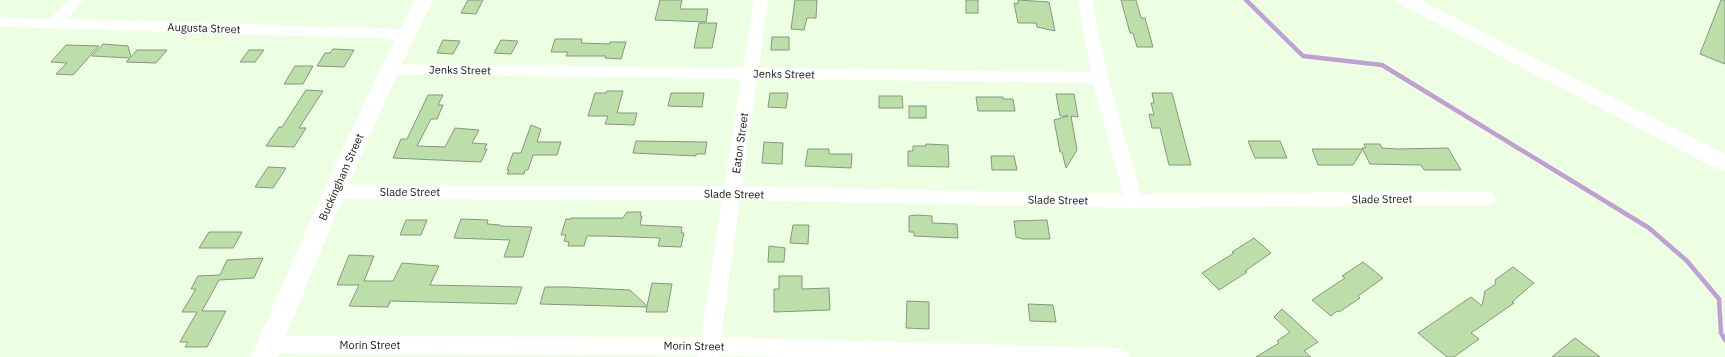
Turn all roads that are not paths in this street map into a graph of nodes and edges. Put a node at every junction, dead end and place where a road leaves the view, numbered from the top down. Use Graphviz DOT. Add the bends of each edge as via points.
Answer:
graph roads {
  1 [pos="77,0"];
  2 [pos="424,0"];
  3 [pos="761,0"];
  4 [pos="1085,0"];
  5 [pos="1406,0"];
  6 [pos="0,22"];
  7 [pos="55,23"];
  8 [pos="407,34"];
  9 [pos="389,69"];
  10 [pos="749,73"];
  11 [pos="1100,78"];
  12 [pos="1725,163"];
  13 [pos="334,192"];
  14 [pos="732,193"];
  15 [pos="1487,198"];
  16 [pos="1134,202"];
  17 [pos="266,351"];
  18 [pos="709,352"];
  19 [pos="1119,357"];
  1 -- 7 [label="street"];
  2 -- 8 [label="main road, Buckingham Street"];
  3 -- 10 [label="street, Eaton Street"];
  4 -- 11 [label="street"];
  5 -- 12 [label="main road"];
  6 -- 7 [label="street, Augusta Street"];
  7 -- 8 [label="street, Augusta Street"];
  8 -- 9 [label="main road, Buckingham Street"];
  9 -- 10 [label="street, Jenks Street"];
  9 -- 13 [label="main road, Buckingham Street"];
  10 -- 11 [label="street, Jenks Street"];
  10 -- 14 [label="street, Eaton Street"];
  11 -- 16 [label="street"];
  13 -- 14 [label="street, Slade Street"];
  13 -- 17 [label="main road, Buckingham Street"];
  14 -- 16 [label="street, Slade Street"];
  14 -- 18 [label="street, Eaton Street"];
  15 -- 16 [label="street, Slade Street"];
  17 -- 18 [label="street, Morin Street"];
  18 -- 19 [label="street, Morin Street"];
}
